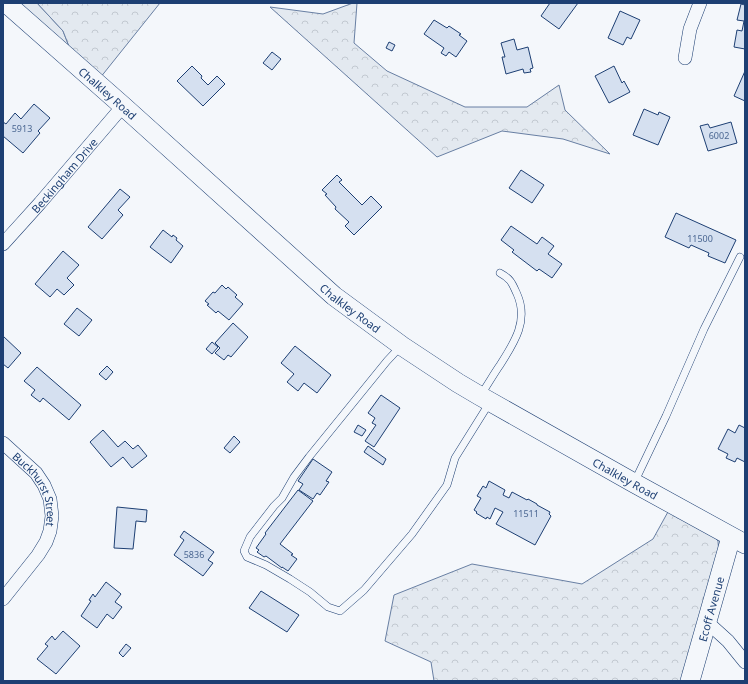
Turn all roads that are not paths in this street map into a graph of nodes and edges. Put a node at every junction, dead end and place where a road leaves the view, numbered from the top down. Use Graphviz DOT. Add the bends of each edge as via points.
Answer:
graph roads {
  1 [pos="6,3"];
  2 [pos="700,3"];
  3 [pos="685,58"];
  4 [pos="123,106"];
  5 [pos="3,244"];
  6 [pos="740,257"];
  7 [pos="500,273"];
  8 [pos="402,346"];
  9 [pos="485,399"];
  10 [pos="3,443"];
  11 [pos="634,483"];
  12 [pos="738,541"];
  13 [pos="3,599"];
  14 [pos="707,622"];
  15 [pos="745,662"];
  16 [pos="690,681"];
  1 -- 4 [label="street, Chalkley Road"];
  2 -- 3 [label="street" via="690,29"];
  4 -- 5 [label="street, Beckingham Drive"];
  4 -- 8 [label="street, Chalkley Road" via="334,296"];
  6 -- 11 [label="lane"];
  7 -- 9 [label="lane" via="512,282 519,298 520,328"];
  8 -- 9 [label="street, Chalkley Road"];
  8 -- 9 [label="lane" via="387,361 294,477 282,498 250,537 244,550 247,557 266,565 310,592 328,607 340,611 364,590 412,534 447,485 455,458"];
  9 -- 11 [label="street, Chalkley Road"];
  10 -- 13 [label="street, Buckhurst Street" via="36,472 50,499 52,516 46,542"];
  11 -- 12 [label="street, Chalkley Road"];
  12 -- 14 [label="street, Ecoff Avenue"];
  14 -- 15 [label="street" via="728,641"];
  14 -- 16 [label="street, Ecoff Avenue"];
}
